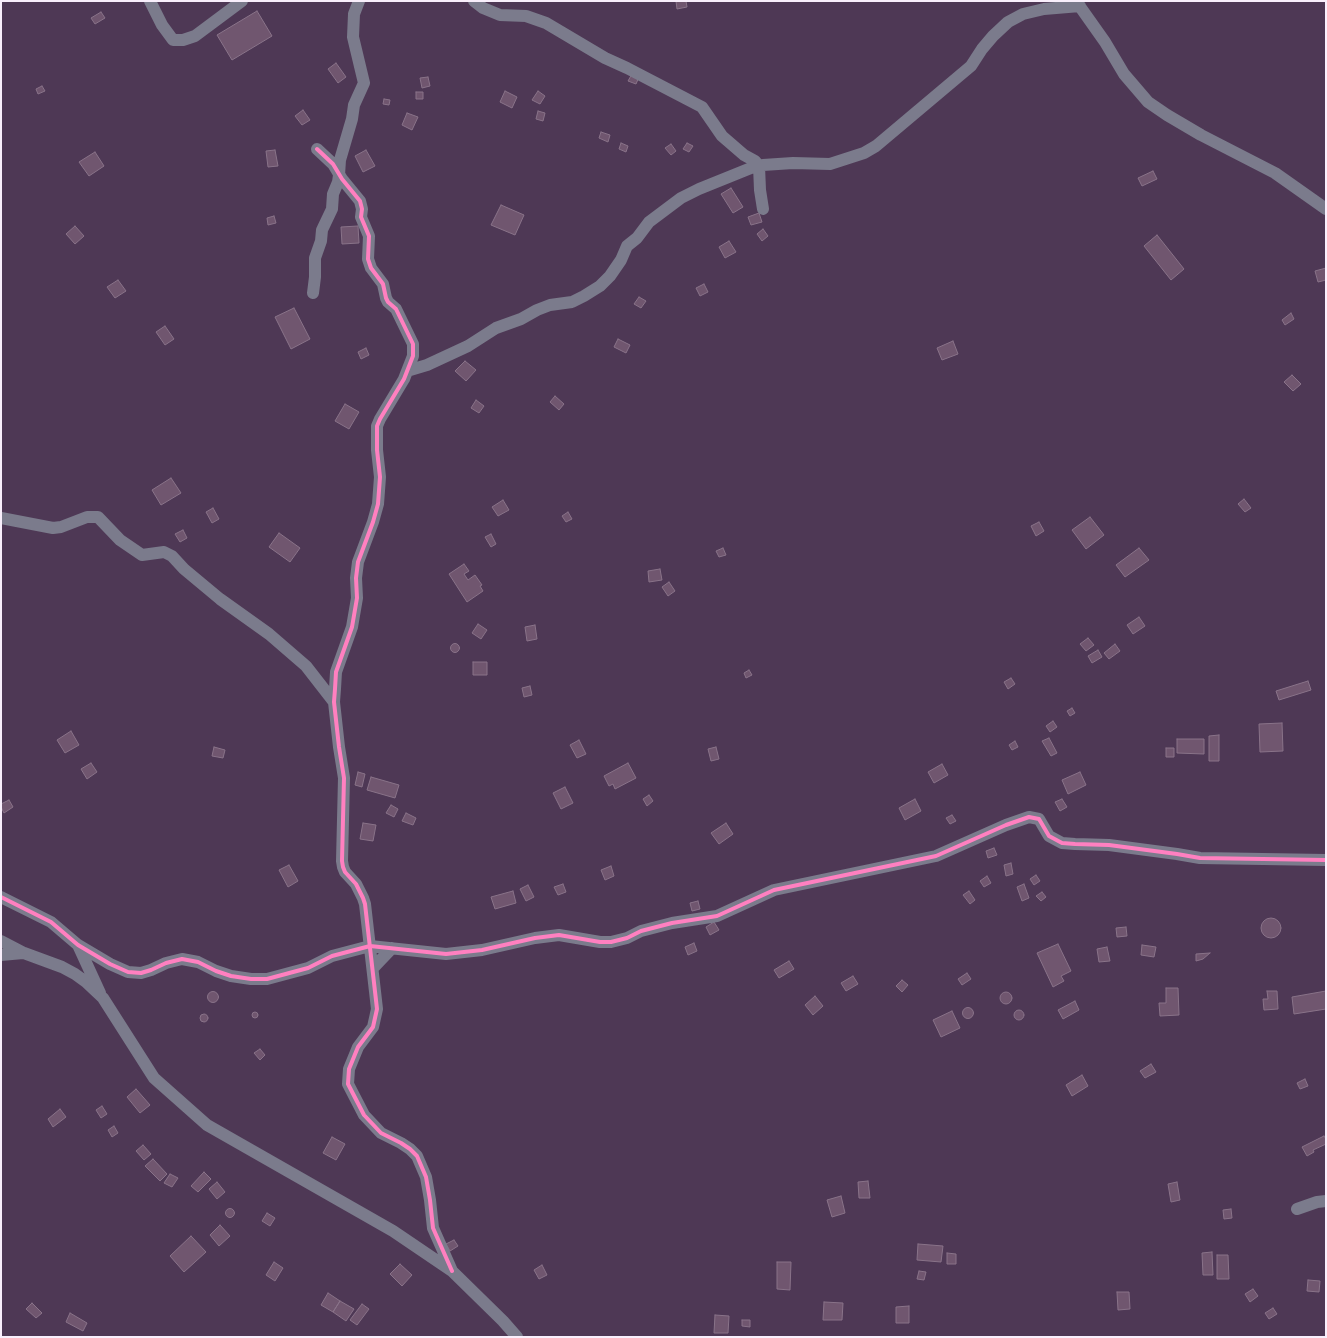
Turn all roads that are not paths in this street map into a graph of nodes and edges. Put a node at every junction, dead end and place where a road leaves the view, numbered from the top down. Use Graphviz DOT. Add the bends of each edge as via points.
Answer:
graph roads {
  1 [pos="150,1"];
  2 [pos="242,1"];
  3 [pos="359,1"];
  4 [pos="474,1"];
  5 [pos="1078,3"];
  6 [pos="317,149"];
  7 [pos="759,166"];
  8 [pos="339,175"];
  9 [pos="763,209"];
  10 [pos="1326,209"];
  11 [pos="313,293"];
  12 [pos="407,371"];
  13 [pos="1,518"];
  14 [pos="334,702"];
  15 [pos="1326,860"];
  16 [pos="1,897"];
  17 [pos="1,941"];
  18 [pos="78,945"];
  19 [pos="370,946"];
  20 [pos="392,948"];
  21 [pos="24,953"];
  22 [pos="1,955"];
  23 [pos="373,968"];
  24 [pos="103,998"];
  25 [pos="1326,1201"];
  26 [pos="1297,1209"];
  27 [pos="452,1271"];
  28 [pos="517,1337"];
  1 -- 2 [label="street" via="173,40 183,40 195,36"];
  3 -- 8 [label="street" via="354,14 353,37 364,83 354,105 340,160"];
  4 -- 7 [label="street" via="500,15 526,16 546,22 605,58 696,103 706,112 722,136"];
  5 -- 7 [label="street" via="1023,14 1008,22 982,49 972,66 876,146 864,153 830,164 793,163"];
  5 -- 10 [label="street" via="1124,74 1148,102 1201,135 1274,173"];
  6 -- 8 [label="street" via="333,164"];
  7 -- 9 [label="street"];
  7 -- 12 [label="street" via="699,189 669,206 649,222 627,246 610,276 584,296 572,302 537,310 496,328 468,346 427,365"];
  8 -- 11 [label="street" via="333,194 332,209 322,230 321,241 314,258"];
  8 -- 12 [label="street" via="360,201 361,217 369,236 368,259 371,268 383,284 388,302 396,309 413,344 413,356"];
  12 -- 14 [label="street" via="377,426 380,477 378,504 356,567 358,598 352,627 336,672"];
  13 -- 14 [label="street" via="53,528 87,517 98,517 120,540 142,555 164,552 172,556 220,600 269,634 306,666"];
  14 -- 19 [label="street" via="344,778 342,861 363,898"];
  15 -- 20 [label="street" via="1200,858 1109,845 1062,843 1049,836 1039,819 1029,817 936,856 774,890 717,916 665,925 611,942 559,935 446,954"];
  16 -- 18 [label="street" via="51,922"];
  17 -- 21 [label="street"];
  18 -- 19 [label="street" via="128,972 141,973 182,958 231,976 251,979 267,979 308,968 332,956"];
  18 -- 24 [label="street"];
  19 -- 20 [label="street"];
  19 -- 23 [label="street"];
  20 -- 23 [label="street"];
  21 -- 22 [label="street"];
  21 -- 24 [label="street" via="62,966"];
  23 -- 27 [label="street" via="377,1009 373,1027 358,1048 349,1069 348,1084 364,1115 381,1133 401,1143 417,1156 426,1177 433,1228"];
  24 -- 27 [label="street" via="154,1078 207,1125 393,1231"];
  25 -- 26 [label="street"];
  27 -- 28 [label="street"];
}
